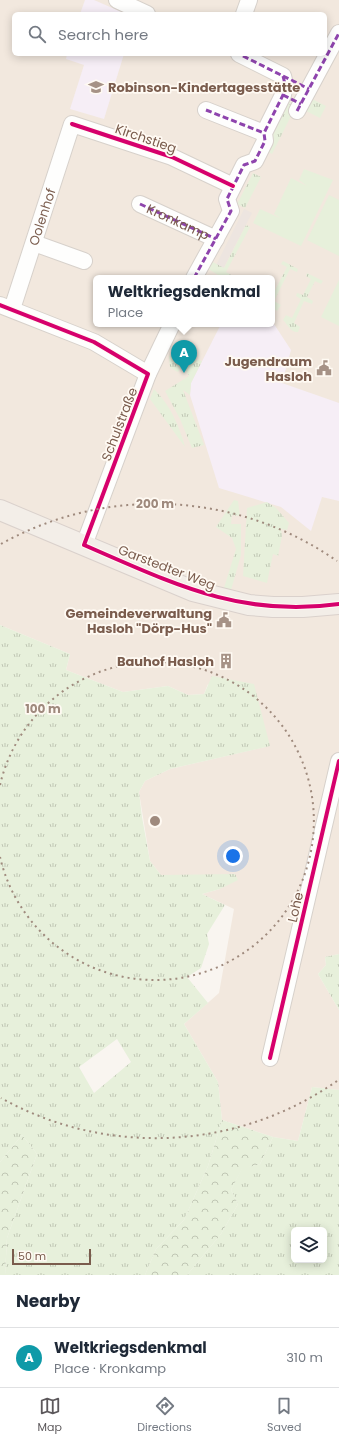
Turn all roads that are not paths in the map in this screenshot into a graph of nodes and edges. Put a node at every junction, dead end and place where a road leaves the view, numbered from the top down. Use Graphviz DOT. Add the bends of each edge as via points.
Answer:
graph roads {
  1 [pos="117,0"];
  2 [pos="249,0"];
  3 [pos="144,12"];
  4 [pos="245,12"];
  5 [pos="339,33"];
  6 [pos="327,55"];
  7 [pos="243,56"];
  8 [pos="326,56"];
  9 [pos="284,87"];
  10 [pos="308,89"];
  11 [pos="206,110"];
  12 [pos="72,124"];
  13 [pos="264,133"];
  14 [pos="233,186"];
  15 [pos="140,204"];
  16 [pos="216,239"];
  17 [pos="34,243"];
  18 [pos="84,261"];
  19 [pos="196,275"];
  20 [pos="6,307"];
  21 [pos="171,327"];
  22 [pos="148,374"];
  23 [pos="0,510"];
  24 [pos="84,545"];
  25 [pos="339,604"];
  26 [pos="339,761"];
  27 [pos="270,1058"];
  1 -- 3 [label="street"];
  2 -- 4 [label="street"];
  5 -- 6 [label="street"];
  7 -- 9 [label="street"];
  8 -- 10 [label="street"];
  9 -- 10 [label="street"];
  9 -- 10 [label="street" via="299,108"];
  9 -- 13 [label="street, Kronkamp"];
  11 -- 13 [label="street"];
  12 -- 14 [label="street, Kirchstieg" via="172,157"];
  12 -- 17 [label="street, Oolenhof"];
  13 -- 14 [label="street, Kronkamp" via="265,141 255,161 244,165"];
  14 -- 16 [label="street, Kronkamp" via="228,199 230,211"];
  15 -- 16 [label="street, Kronkamp"];
  16 -- 19 [label="street, Kronkamp"];
  17 -- 18 [label="street"];
  17 -- 20 [label="street, Oolenhof"];
  20 -- 22 [label="street, Schulstraße" via="94,342"];
  21 -- 22 [label="street"];
  22 -- 24 [label="street, Schulstraße"];
  23 -- 24 [label="main road, Garstedter Weg"];
  24 -- 25 [label="main road, Garstedter Weg" via="193,591 233,601 274,607"];
  26 -- 27 [label="street, Lohe"];
}
